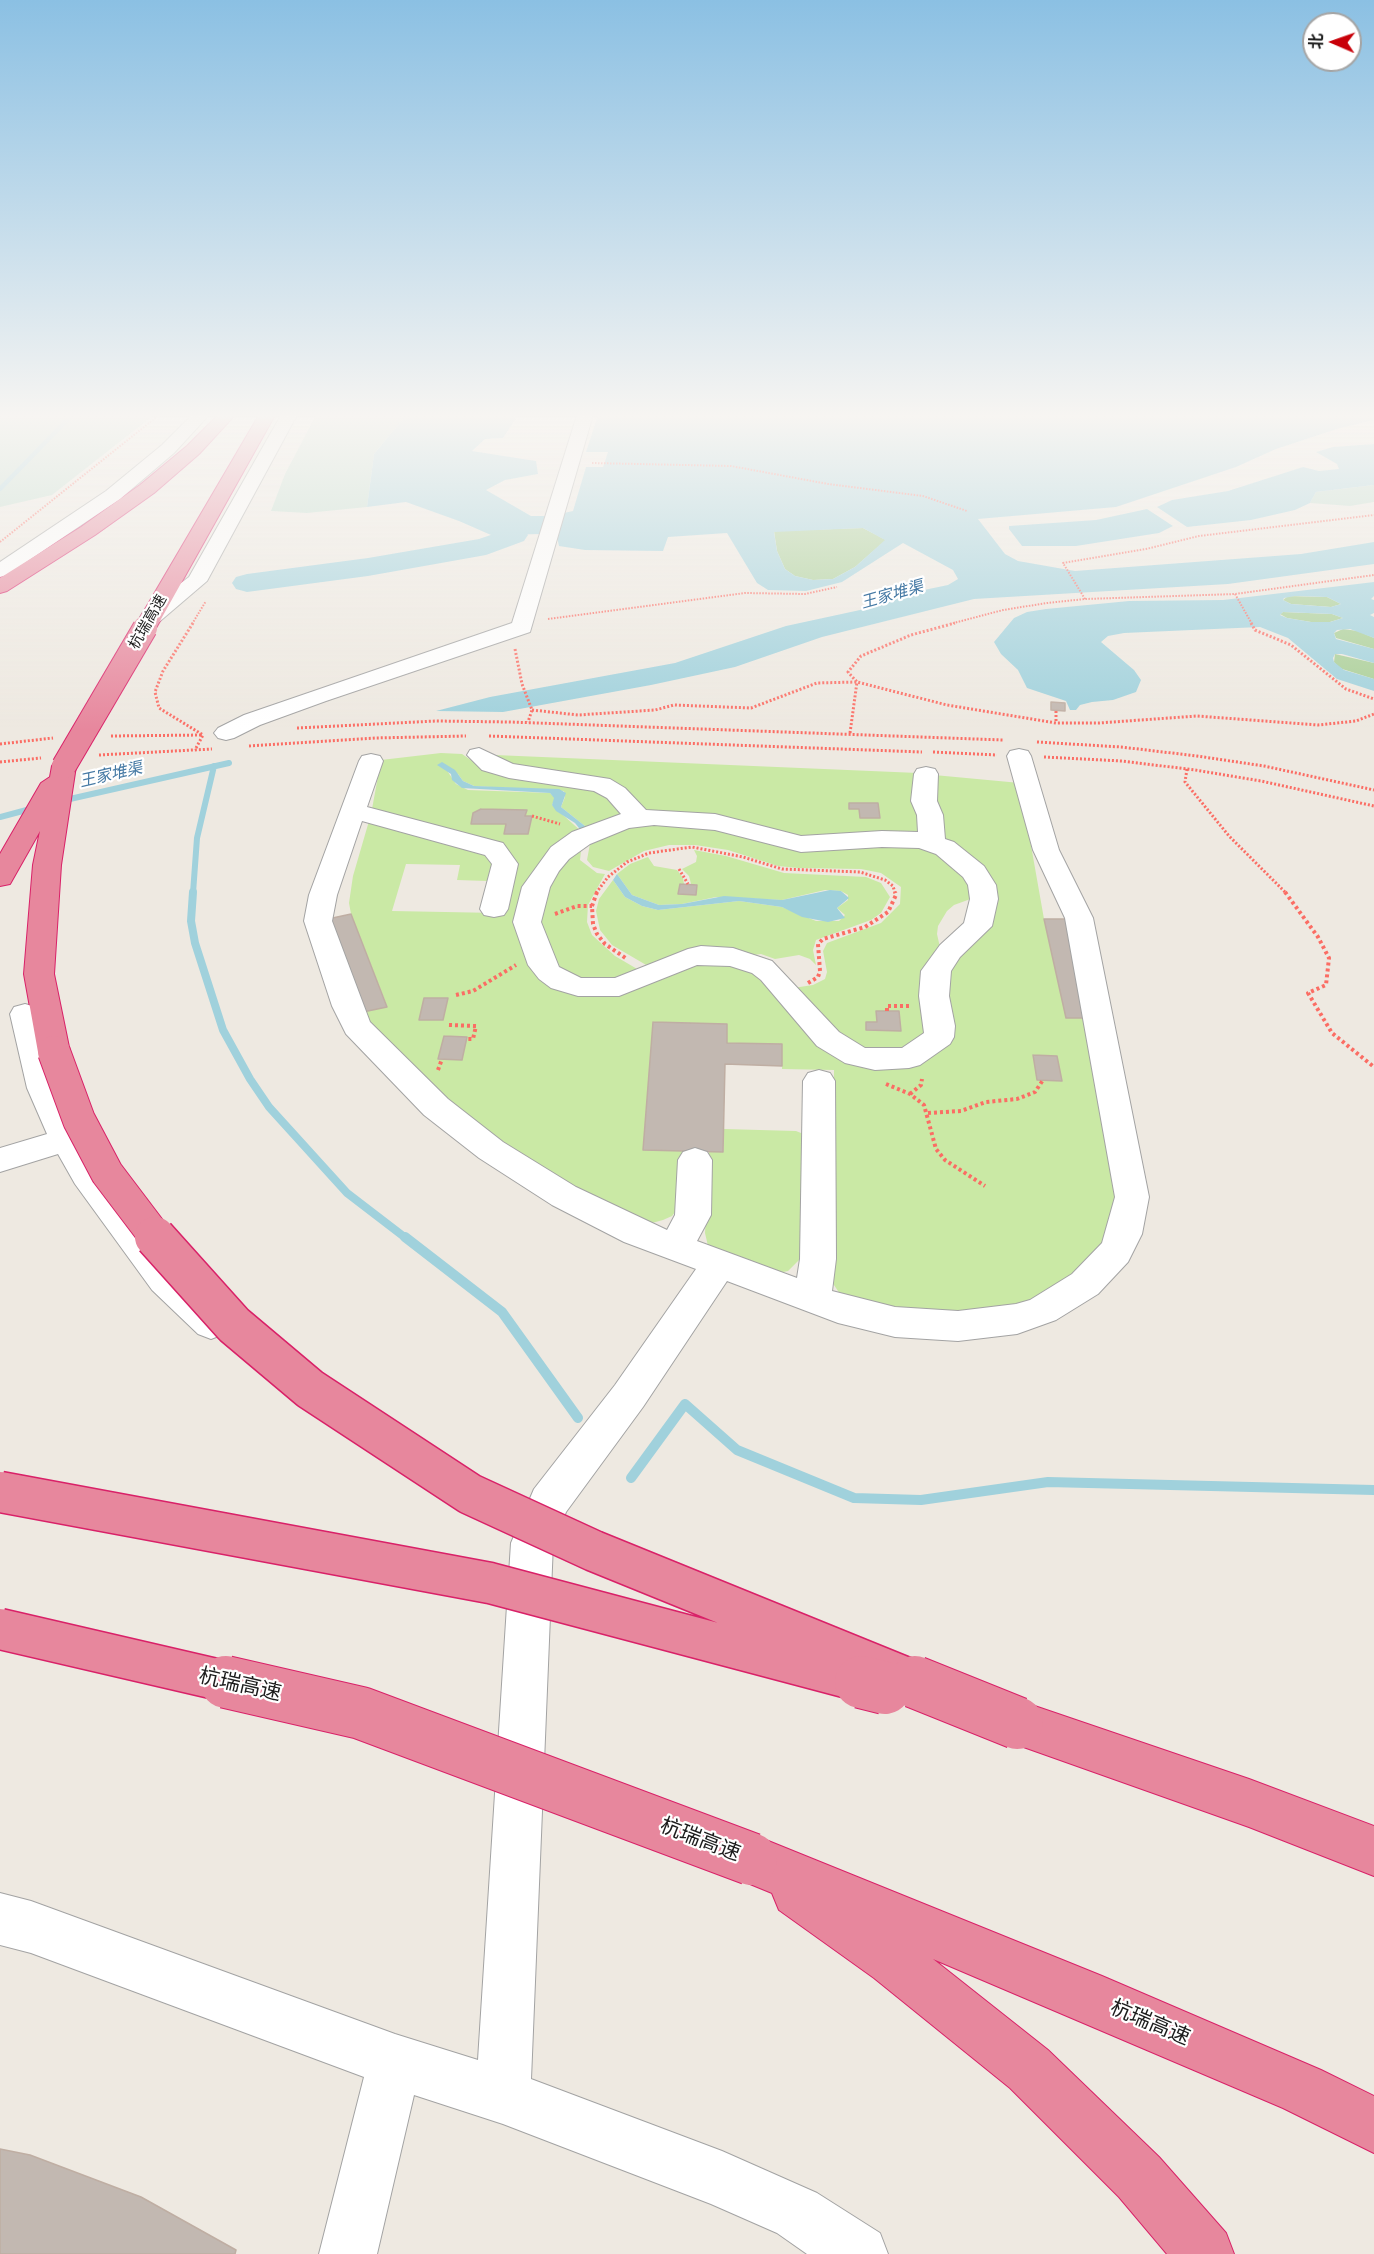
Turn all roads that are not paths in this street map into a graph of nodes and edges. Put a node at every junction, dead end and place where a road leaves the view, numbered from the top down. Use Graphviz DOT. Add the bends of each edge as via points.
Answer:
graph roads {
  1 [pos="76,520"];
  2 [pos="103,520"];
  3 [pos="207,520"];
  4 [pos="231,520"];
  5 [pos="553,520"];
  6 [pos="0,571"];
  7 [pos="0,587"];
  8 [pos="148,622"];
  9 [pos="226,733"];
  10 [pos="1017,746"];
  11 [pos="62,751"];
  12 [pos="479,754"];
  13 [pos="371,761"];
  14 [pos="927,774"];
  15 [pos="353,811"];
  16 [pos="639,818"];
  17 [pos="932,843"];
  18 [pos="0,878"];
  19 [pos="494,909"];
  20 [pos="25,1014"];
  21 [pos="819,1081"];
  22 [pos="66,1140"];
  23 [pos="0,1160"];
  24 [pos="695,1160"];
  25 [pos="675,1248"];
  26 [pos="718,1266"];
  27 [pos="812,1299"];
  28 [pos="0,1492"];
  29 [pos="532,1543"];
  30 [pos="0,1629"];
  31 [pos="1017,1723"];
  32 [pos="1374,1851"];
  33 [pos="751,1859"];
  34 [pos="0,1919"];
  35 [pos="395,2061"];
  36 [pos="503,2096"];
  37 [pos="1374,2125"];
  38 [pos="348,2254"];
  39 [pos="859,2254"];
  40 [pos="1205,2254"];
  1 -- 6 [label="street"];
  2 -- 7 [label="highway"];
  3 -- 8 [label="highway, 杭瑞高速"];
  4 -- 8 [label="street" via="197,581"];
  5 -- 9 [label="street" via="517,627 263,716"];
  8 -- 11 [label="highway, 杭瑞高速, bridge"];
  10 -- 27 [label="street" via="1061,906 1079,918 1130,1177 1129,1216 1115,1252 1102,1269 1066,1298 1017,1319 958,1326 896,1322"];
  11 -- 18 [label="highway, 杭瑞高速"];
  11 -- 31 [label="highway, bridge" via="47,865 39,974 54,1052 79,1120 107,1173 155,1238 234,1325 310,1389 470,1494 594,1551"];
  12 -- 16 [label="street" via="491,765 509,771 601,784 616,793"];
  13 -- 15 [label="street"];
  14 -- 17 [label="street" via="924,801 930,815"];
  15 -- 19 [label="street" via="494,849 505,864"];
  15 -- 25 [label="street" via="331,906 318,921 357,1027 436,1107 492,1150 598,1214"];
  16 -- 17 [label="street" via="715,822 801,844 882,839"];
  16 -- 17 [label="street" via="581,838 547,868 527,914 528,928 549,973 578,987 619,987 688,958 733,957 762,967 782,984 828,1039 856,1056 875,1060 909,1058 939,1037 934,996 936,971 950,951 978,926 984,899 982,885 974,872 945,848"];
  20 -- 22 [label="street" via="43,1088"];
  21 -- 27 [label="street" via="818,1259"];
  22 -- 23 [label="street"];
  22 -- 29 [label="street" via="87,1175 165,1280 264,1371 324,1414"];
  24 -- 25 [label="street" via="693,1215"];
  25 -- 26 [label="street"];
  26 -- 27 [label="street"];
  26 -- 29 [label="street" via="629,1396 555,1493"];
  28 -- 31 [label="highway, bridge" via="490,1583"];
  29 -- 36 [label="street"];
  30 -- 33 [label="highway, 杭瑞高速, bridge" via="361,1713"];
  31 -- 32 [label="highway"];
  33 -- 37 [label="highway, 杭瑞高速" via="1094,2000 1302,2089"];
  33 -- 40 [label="highway" via="892,1960 1029,2069 1139,2177"];
  34 -- 35 [label="street"];
  35 -- 36 [label="street"];
  35 -- 38 [label="street"];
  36 -- 39 [label="street" via="787,2208"];
}
